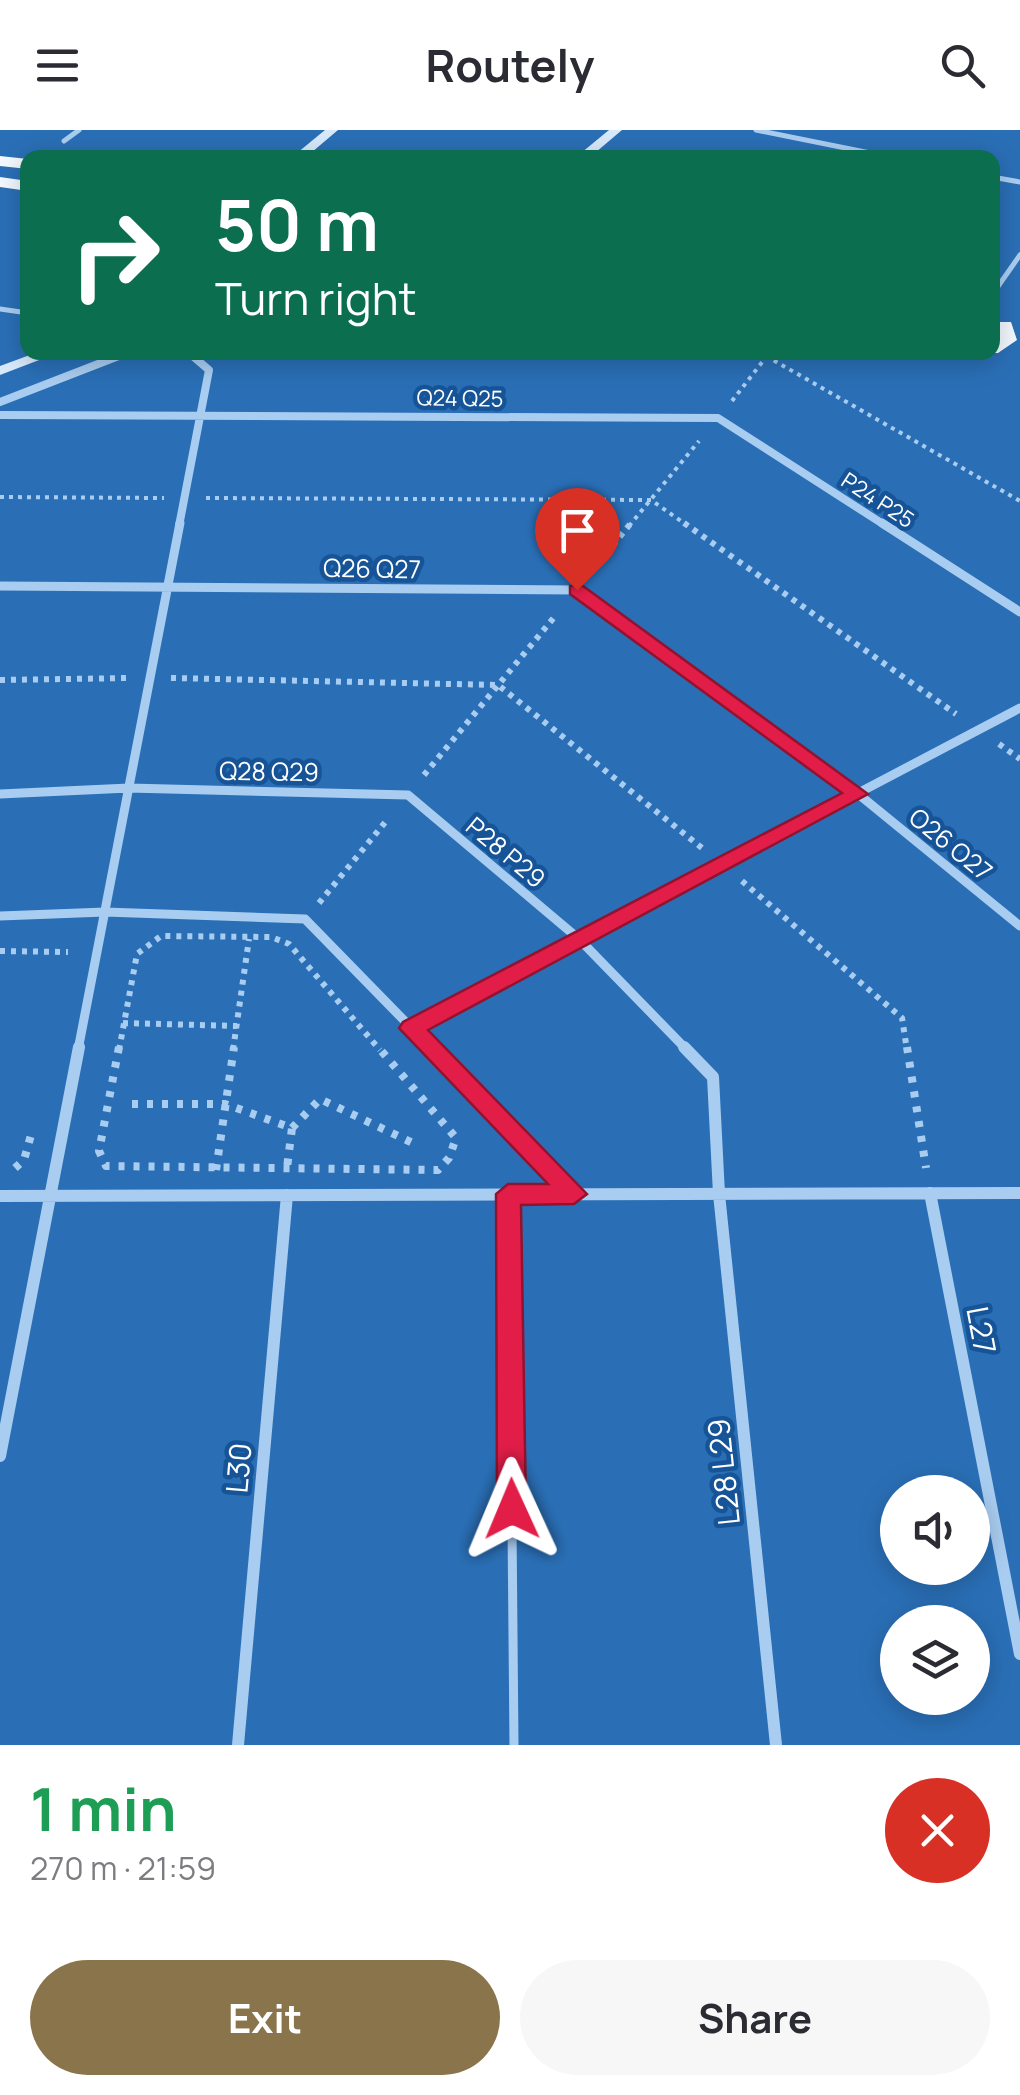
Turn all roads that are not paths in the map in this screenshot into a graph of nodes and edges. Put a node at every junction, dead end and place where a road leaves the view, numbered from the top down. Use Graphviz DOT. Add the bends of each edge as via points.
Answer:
graph roads {
  1 [pos="79,130"];
  2 [pos="332,130"];
  3 [pos="616,130"];
  4 [pos="756,130"];
  5 [pos="64,141"];
  6 [pos="307,150"];
  7 [pos="590,150"];
  8 [pos="855,150"];
  9 [pos="1020,255"];
  10 [pos="1000,284"];
  11 [pos="31,360"];
  12 [pos="108,360"];
  13 [pos="197,360"];
  14 [pos="0,371"];
  15 [pos="0,402"];
  16 [pos="201,412"];
  17 [pos="0,415"];
  18 [pos="718,418"];
  19 [pos="0,586"];
  20 [pos="168,586"];
  21 [pos="577,590"];
  22 [pos="1020,612"];
  23 [pos="1020,708"];
  24 [pos="128,788"];
  25 [pos="0,794"];
  26 [pos="858,794"];
  27 [pos="408,795"];
  28 [pos="105,912"];
  29 [pos="0,916"];
  30 [pos="1020,926"];
  31 [pos="580,939"];
  32 [pos="411,1028"];
  33 [pos="713,1076"];
  34 [pos="930,1193"];
  35 [pos="1020,1193"];
  36 [pos="508,1194"];
  37 [pos="574,1194"];
  38 [pos="719,1194"];
  39 [pos="0,1196"];
  40 [pos="50,1196"];
  41 [pos="287,1196"];
  42 [pos="0,1456"];
  43 [pos="1020,1654"];
  44 [pos="238,1745"];
  45 [pos="514,1745"];
  46 [pos="776,1745"];
  1 -- 5 [label="lane"];
  2 -- 6 [label="street"];
  3 -- 7 [label="street"];
  4 -- 8 [label="lane"];
  9 -- 10 [label="lane"];
  11 -- 14 [label="street"];
  12 -- 15 [label="street"];
  13 -- 16 [label="street" via="209,370"];
  16 -- 17 [label="street, Q24 Q25"];
  16 -- 18 [label="street, Q24 Q25"];
  16 -- 20 [label="street"];
  18 -- 22 [label="street, P24 P25"];
  19 -- 20 [label="street, Q26 Q27"];
  20 -- 21 [label="street, Q26 Q27"];
  20 -- 24 [label="street"];
  21 -- 26 [label="street, O26 O27"];
  23 -- 26 [label="street"];
  24 -- 25 [label="street, Q28 Q29"];
  24 -- 27 [label="street, Q28 Q29"];
  24 -- 28 [label="street"];
  26 -- 30 [label="street, O26 O27"];
  26 -- 31 [label="street"];
  27 -- 31 [label="street, P28 P29"];
  28 -- 29 [label="street"];
  28 -- 32 [label="street" via="305,919"];
  28 -- 40 [label="street"];
  31 -- 32 [label="street"];
  31 -- 33 [label="street, P28 P29"];
  32 -- 37 [label="street"];
  33 -- 38 [label="street, L28 L29"];
  34 -- 35 [label="street"];
  34 -- 38 [label="street"];
  34 -- 43 [label="street, L27"];
  36 -- 37 [label="street"];
  36 -- 41 [label="street"];
  36 -- 45 [label="lane"];
  37 -- 38 [label="street"];
  38 -- 46 [label="street, L28 L29"];
  39 -- 40 [label="street"];
  40 -- 41 [label="street"];
  40 -- 42 [label="street"];
  41 -- 44 [label="street, L30"];
}
